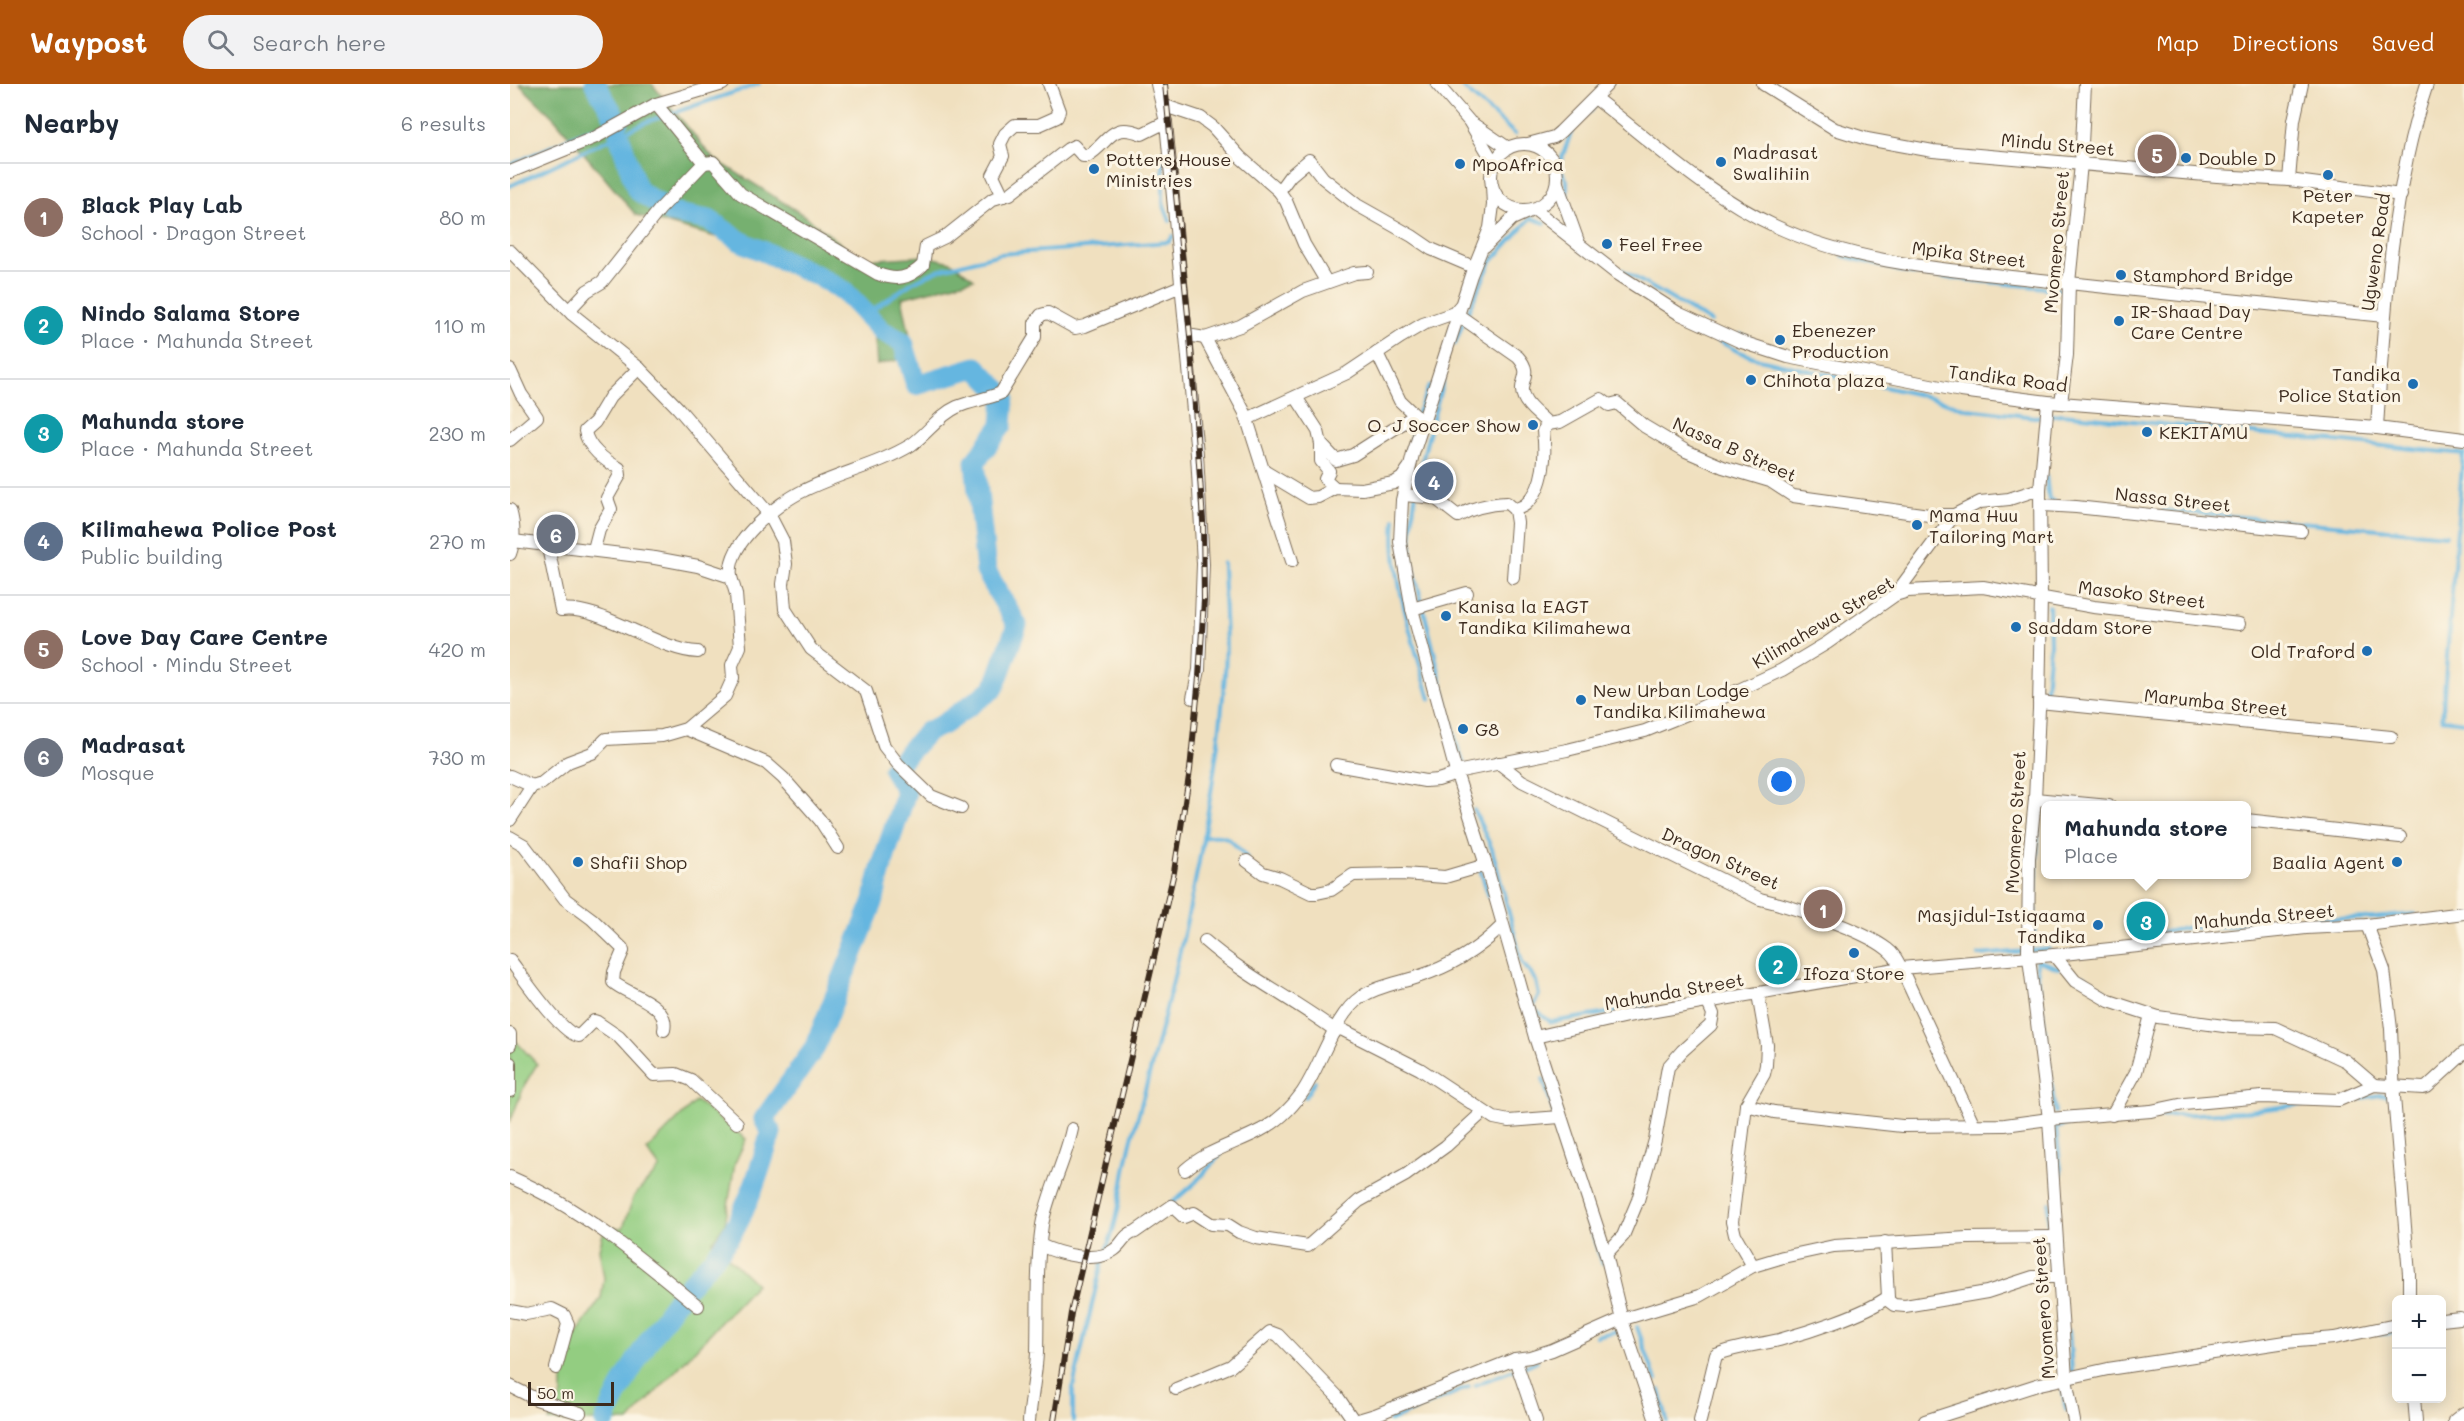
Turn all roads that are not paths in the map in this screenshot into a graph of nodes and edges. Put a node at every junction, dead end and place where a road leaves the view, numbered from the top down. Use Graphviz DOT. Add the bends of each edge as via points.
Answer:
graph roads {
  1 [pos="723,84"];
  2 [pos="1049,84"];
  3 [pos="1157,84"];
  4 [pos="1437,84"];
  5 [pos="1608,84"];
  6 [pos="2085,84"];
  7 [pos="2302,84"];
  8 [pos="2427,84"];
  9 [pos="1766,85"];
  10 [pos="1595,98"];
  11 [pos="656,104"];
  12 [pos="1162,105"];
  13 [pos="1166,122"];
  14 [pos="1470,122"];
  15 [pos="1560,132"];
  16 [pos="1528,144"];
  17 [pos="1508,148"];
  18 [pos="704,163"];
  19 [pos="1494,163"];
  20 [pos="2081,164"];
  21 [pos="1557,169"];
  22 [pos="510,172"];
  23 [pos="2289,180"];
  24 [pos="1557,183"];
  25 [pos="1492,185"];
  26 [pos="1279,191"];
  27 [pos="2401,195"];
  28 [pos="1003,196"];
  29 [pos="1533,210"];
  30 [pos="1579,246"];
  31 [pos="1484,247"];
  32 [pos="510,251"];
  33 [pos="1476,264"];
  34 [pos="1367,272"];
  35 [pos="1326,281"];
  36 [pos="2069,283"];
  37 [pos="1181,286"];
  38 [pos="1459,310"];
  39 [pos="572,314"];
  40 [pos="2384,316"];
  41 [pos="1187,335"];
  42 [pos="1205,338"];
  43 [pos="1377,353"];
  44 [pos="639,368"];
  45 [pos="510,370"];
  46 [pos="1296,397"];
  47 [pos="2048,402"];
  48 [pos="2061,403"];
  49 [pos="1247,419"];
  50 [pos="1419,420"];
  51 [pos="1548,424"];
  52 [pos="2378,428"];
  53 [pos="2464,438"];
  54 [pos="510,440"];
  55 [pos="1321,444"];
  56 [pos="1410,466"];
  57 [pos="1264,471"];
  58 [pos="1335,488"];
  59 [pos="2040,489"];
  60 [pos="1404,495"];
  61 [pos="2042,505"];
  62 [pos="510,510"];
  63 [pos="1515,510"];
  64 [pos="769,514"];
  65 [pos="1954,514"];
  66 [pos="2301,531"];
  67 [pos="548,547"];
  68 [pos="511,549"];
  69 [pos="594,549"];
  70 [pos="1292,561"];
  71 [pos="731,577"];
  72 [pos="1513,578"];
  73 [pos="1467,592"];
  74 [pos="1895,595"];
  75 [pos="2041,597"];
  76 [pos="1412,609"];
  77 [pos="2239,624"];
  78 [pos="698,652"];
  79 [pos="1193,698"];
  80 [pos="2038,702"];
  81 [pos="686,729"];
  82 [pos="2391,737"];
  83 [pos="1499,763"];
  84 [pos="1336,765"];
  85 [pos="1456,773"];
  86 [pos="510,776"];
  87 [pos="532,786"];
  88 [pos="2035,799"];
  89 [pos="2056,801"];
  90 [pos="961,808"];
  91 [pos="510,820"];
  92 [pos="2251,820"];
  93 [pos="510,837"];
  94 [pos="2400,837"];
  95 [pos="838,848"];
  96 [pos="1247,861"];
  97 [pos="1485,865"];
  98 [pos="2464,913"];
  99 [pos="2367,925"];
  100 [pos="1502,926"];
  101 [pos="1205,941"];
  102 [pos="2054,955"];
  103 [pos="2029,956"];
  104 [pos="510,960"];
  105 [pos="1901,968"];
  106 [pos="1758,994"];
  107 [pos="1708,1003"];
  108 [pos="2151,1015"];
  109 [pos="664,1030"];
  110 [pos="1336,1031"];
  111 [pos="510,1034"];
  112 [pos="1535,1037"];
  113 [pos="510,1045"];
  114 [pos="2464,1053"];
  115 [pos="510,1063"];
  116 [pos="2374,1086"];
  117 [pos="2394,1088"];
  118 [pos="510,1091"];
  119 [pos="1746,1105"];
  120 [pos="1484,1112"];
  121 [pos="2112,1115"];
  122 [pos="1560,1117"];
  123 [pos="2049,1119"];
  124 [pos="737,1123"];
  125 [pos="1974,1125"];
  126 [pos="1072,1129"];
  127 [pos="1185,1170"];
  128 [pos="510,1177"];
  129 [pos="2056,1237"];
  130 [pos="1885,1242"];
  131 [pos="1040,1245"];
  132 [pos="1606,1254"];
  133 [pos="1753,1266"];
  134 [pos="2058,1277"];
  135 [pos="2409,1295"];
  136 [pos="1886,1299"];
  137 [pos="698,1306"];
  138 [pos="510,1311"];
  139 [pos="2460,1318"];
  140 [pos="1622,1320"];
  141 [pos="2446,1320"];
  142 [pos="2392,1326"];
  143 [pos="1515,1359"];
  144 [pos="556,1368"];
  145 [pos="2066,1378"];
  146 [pos="510,1386"];
  147 [pos="1176,1389"];
  148 [pos="2414,1403"];
  149 [pos="580,1413"];
  150 [pos="2464,1413"];
  151 [pos="1374,1418"];
  152 [pos="1029,1421"];
  153 [pos="1355,1421"];
  154 [pos="1536,1421"];
  155 [pos="1656,1421"];
  156 [pos="1700,1421"];
  157 [pos="1925,1421"];
  158 [pos="2074,1421"];
  159 [pos="2416,1421"];
  160 [pos="2454,1421"];
  1 -- 11 [label="street"];
  2 -- 28 [label="street" via="1059,111 1057,117 1039,125 1015,125 1000,144 1003,156 993,175"];
  3 -- 12 [label="street"];
  4 -- 14 [label="street"];
  5 -- 10 [label="street"];
  6 -- 20 [label="street, Mvomero Street"];
  7 -- 23 [label="street" via="2294,120"];
  8 -- 27 [label="street, Ugweno Road"];
  9 -- 20 [label="street, Mindu Street" via="1835,129 1867,139 1933,152"];
  10 -- 15 [label="street"];
  10 -- 36 [label="street, Mpika Street" via="1720,196 1777,227 1827,245 1900,263"];
  11 -- 18 [label="street"];
  11 -- 22 [label="street" via="596,137"];
  12 -- 13 [label="street"];
  12 -- 26 [label="street" via="1201,118 1214,127"];
  13 -- 28 [label="street" via="1142,134 1118,130 1087,156 1072,147"];
  13 -- 37 [label="street"];
  14 -- 17 [label="street"];
  14 -- 19 [label="street"];
  15 -- 16 [label="street"];
  15 -- 21 [label="street" via="1555,151"];
  16 -- 17 [label="street"];
  16 -- 21 [label="street" via="1546,153"];
  17 -- 19 [label="street"];
  18 -- 28 [label="street" via="713,162 741,194 888,278 900,279 919,269 926,259 926,246"];
  18 -- 39 [label="street" via="660,209 602,282 572,307"];
  19 -- 25 [label="street"];
  20 -- 23 [label="street, Mindu Street"];
  20 -- 36 [label="street, Mvomero Street"];
  21 -- 24 [label="street"];
  23 -- 27 [label="street, Mindu Street"];
  24 -- 29 [label="street" via="1550,199"];
  24 -- 30 [label="street"];
  25 -- 29 [label="street" via="1497,197 1507,205"];
  25 -- 31 [label="street" via="1493,205"];
  26 -- 33 [label="street" via="1309,160 1323,178 1357,205 1431,249 1471,266"];
  26 -- 35 [label="street"];
  27 -- 40 [label="street, Ugweno Road"];
  29 -- 30 [label="street, Tandika Road"];
  29 -- 31 [label="street" via="1512,219"];
  30 -- 47 [label="street, Tandika Road" via="1678,313 1778,354 1909,382"];
  31 -- 33 [label="street"];
  32 -- 39 [label="street"];
  33 -- 38 [label="street"];
  34 -- 35 [label="street"];
  35 -- 42 [label="street" via="1239,326"];
  36 -- 40 [label="street, Mpika Street"];
  36 -- 48 [label="street, Mvomero Street"];
  37 -- 41 [label="street"];
  37 -- 64 [label="street" via="1085,326 1075,328 1048,313 1041,315 1035,323 1035,337 1001,393 956,407 912,444 806,489"];
  38 -- 43 [label="street" via="1423,324"];
  38 -- 50 [label="street"];
  38 -- 51 [label="street" via="1525,364 1523,398"];
  39 -- 44 [label="street"];
  40 -- 52 [label="street, Ugweno Road"];
  41 -- 42 [label="street"];
  41 -- 79 [label="street" via="1203,564 1199,670"];
  42 -- 49 [label="street"];
  43 -- 46 [label="street" via="1347,373"];
  43 -- 50 [label="street" via="1400,401"];
  44 -- 64 [label="street"];
  44 -- 69 [label="street" via="610,397 585,431 596,451 619,468 620,475 607,498 611,509"];
  45 -- 54 [label="street" via="537,417"];
  46 -- 49 [label="street"];
  46 -- 55 [label="street" via="1318,430"];
  47 -- 48 [label="street, Tandika Road"];
  47 -- 59 [label="street, Mvomero Street"];
  48 -- 52 [label="street, Tandika Road"];
  49 -- 57 [label="street"];
  50 -- 55 [label="street" via="1346,458 1336,460"];
  50 -- 56 [label="street"];
  51 -- 63 [label="street" via="1543,431 1546,449 1541,477 1527,503"];
  51 -- 65 [label="street, Nassa B Street" via="1560,422 1599,399 1609,405 1614,402 1686,451 1770,481 1793,496 1939,516"];
  52 -- 53 [label="street, Tandika Road"];
  55 -- 58 [label="street" via="1321,461 1329,471 1325,479"];
  56 -- 58 [label="street" via="1394,483 1362,489"];
  56 -- 60 [label="street"];
  57 -- 58 [label="street" via="1309,498"];
  57 -- 70 [label="street"];
  59 -- 61 [label="street, Mvomero Street"];
  59 -- 65 [label="street" via="2009,499 1980,502"];
  60 -- 63 [label="street" via="1435,498 1458,516 1473,508 1507,502"];
  60 -- 76 [label="street" via="1400,542"];
  61 -- 66 [label="street, Nassa Street"];
  61 -- 75 [label="street, Mvomero Street"];
  62 -- 68 [label="street"];
  63 -- 72 [label="street"];
  64 -- 71 [label="street" via="739,546 730,568"];
  64 -- 90 [label="street" via="783,541 785,609 811,649 866,691 884,746 898,764 931,796"];
  65 -- 74 [label="street"];
  67 -- 68 [label="street"];
  67 -- 69 [label="street"];
  67 -- 78 [label="street" via="561,610 569,608 596,616"];
  69 -- 71 [label="street" via="698,566"];
  71 -- 81 [label="street" via="740,647 732,665 733,678 724,696"];
  73 -- 76 [label="street"];
  74 -- 75 [label="street, Kilimahewa Street" via="1983,587"];
  74 -- 83 [label="street, Kilimahewa Street" via="1782,670 1687,714 1645,731"];
  75 -- 77 [label="street, Masoko Street"];
  75 -- 80 [label="street, Mvomero Street"];
  76 -- 85 [label="street"];
  80 -- 82 [label="street, Marumba Street"];
  80 -- 88 [label="street, Mvomero Street"];
  81 -- 87 [label="street" via="662,736 606,739 592,753 568,762 542,783"];
  81 -- 95 [label="street" via="766,763 820,820"];
  83 -- 85 [label="street, Kilimahewa Street"];
  83 -- 105 [label="street, Dragon Street" via="1522,781 1760,899 1793,908 1885,947"];
  84 -- 85 [label="street, Kilimahewa Street" via="1425,781"];
  85 -- 97 [label="street"];
  86 -- 87 [label="street"];
  87 -- 91 [label="street"];
  88 -- 89 [label="street"];
  88 -- 103 [label="street, Mvomero Street" via="2029,858"];
  92 -- 94 [label="street"];
  93 -- 109 [label="street" via="524,845 565,899 622,948 613,982 655,1009 664,1019"];
  96 -- 97 [label="street" via="1263,873 1311,893 1331,890 1353,875 1445,877"];
  97 -- 100 [label="street"];
  98 -- 99 [label="street, Mahunda Street"];
  99 -- 102 [label="street, Mahunda Street"];
  99 -- 117 [label="street" via="2384,970"];
  100 -- 110 [label="street" via="1483,945 1450,963 1363,996 1345,1013"];
  100 -- 112 [label="street"];
  101 -- 110 [label="street" via="1242,971"];
  102 -- 103 [label="street, Mahunda Street"];
  102 -- 108 [label="street" via="2075,981 2109,1001"];
  103 -- 105 [label="street, Mahunda Street"];
  103 -- 123 [label="street, Mvomero Street"];
  104 -- 124 [label="street" via="571,1035 579,1036 597,1022 619,1037 654,1075 675,1074 692,1080"];
  105 -- 106 [label="street, Mahunda Street"];
  105 -- 125 [label="street, Dragon Street"];
  106 -- 107 [label="street, Mahunda Street"];
  106 -- 119 [label="street" via="1767,1044 1766,1065"];
  107 -- 112 [label="street, Mahunda Street"];
  107 -- 132 [label="street" via="1713,1014 1711,1025 1668,1067 1655,1140 1638,1200 1623,1236"];
  108 -- 116 [label="street" via="2231,1027 2275,1028 2346,1061"];
  108 -- 121 [label="street" via="2136,1072"];
  110 -- 120 [label="street" via="1339,1028 1420,1069"];
  110 -- 127 [label="street" via="1302,1093 1288,1110 1263,1129 1213,1151"];
  111 -- 113 [label="street"];
  112 -- 122 [label="street"];
  114 -- 117 [label="street" via="2427,1087"];
  115 -- 118 [label="street"];
  116 -- 117 [label="street"];
  116 -- 121 [label="street" via="2339,1100 2262,1097"];
  117 -- 135 [label="street"];
  119 -- 125 [label="street" via="1774,1112 1902,1126"];
  119 -- 133 [label="street" via="1732,1222"];
  120 -- 122 [label="street" via="1509,1121"];
  120 -- 131 [label="street" via="1406,1175 1359,1201 1308,1246 1256,1238 1228,1225 1211,1224 1194,1213 1184,1217 1172,1206 1128,1233 1113,1251 1104,1255 1064,1255"];
  121 -- 123 [label="street"];
  122 -- 132 [label="street"];
  123 -- 125 [label="street"];
  123 -- 129 [label="street, Mvomero Street"];
  126 -- 131 [label="street" via="1052,1188"];
  128 -- 137 [label="street" via="577,1212 631,1250"];
  129 -- 130 [label="street"];
  129 -- 134 [label="street, Mvomero Street"];
  130 -- 133 [label="street" via="1834,1246"];
  130 -- 136 [label="street" via="1889,1294"];
  131 -- 152 [label="street"];
  132 -- 140 [label="street"];
  133 -- 140 [label="street" via="1700,1296"];
  134 -- 136 [label="street" via="2033,1277 1987,1292 1905,1306"];
  134 -- 145 [label="street, Mvomero Street"];
  136 -- 156 [label="street" via="1865,1311 1781,1339 1716,1355"];
  138 -- 144 [label="street" via="526,1314 552,1309 564,1315 568,1324"];
  139 -- 141 [label="street"];
  140 -- 143 [label="street" via="1552,1350"];
  140 -- 155 [label="street"];
  142 -- 145 [label="street"];
  143 -- 151 [label="street"];
  143 -- 154 [label="street"];
  145 -- 157 [label="street"];
  145 -- 158 [label="street, Mvomero Street"];
  146 -- 149 [label="street"];
  147 -- 153 [label="street" via="1232,1366 1270,1332 1278,1335 1337,1396"];
  148 -- 159 [label="street"];
  150 -- 160 [label="street"];
  151 -- 153 [label="street"];
}
